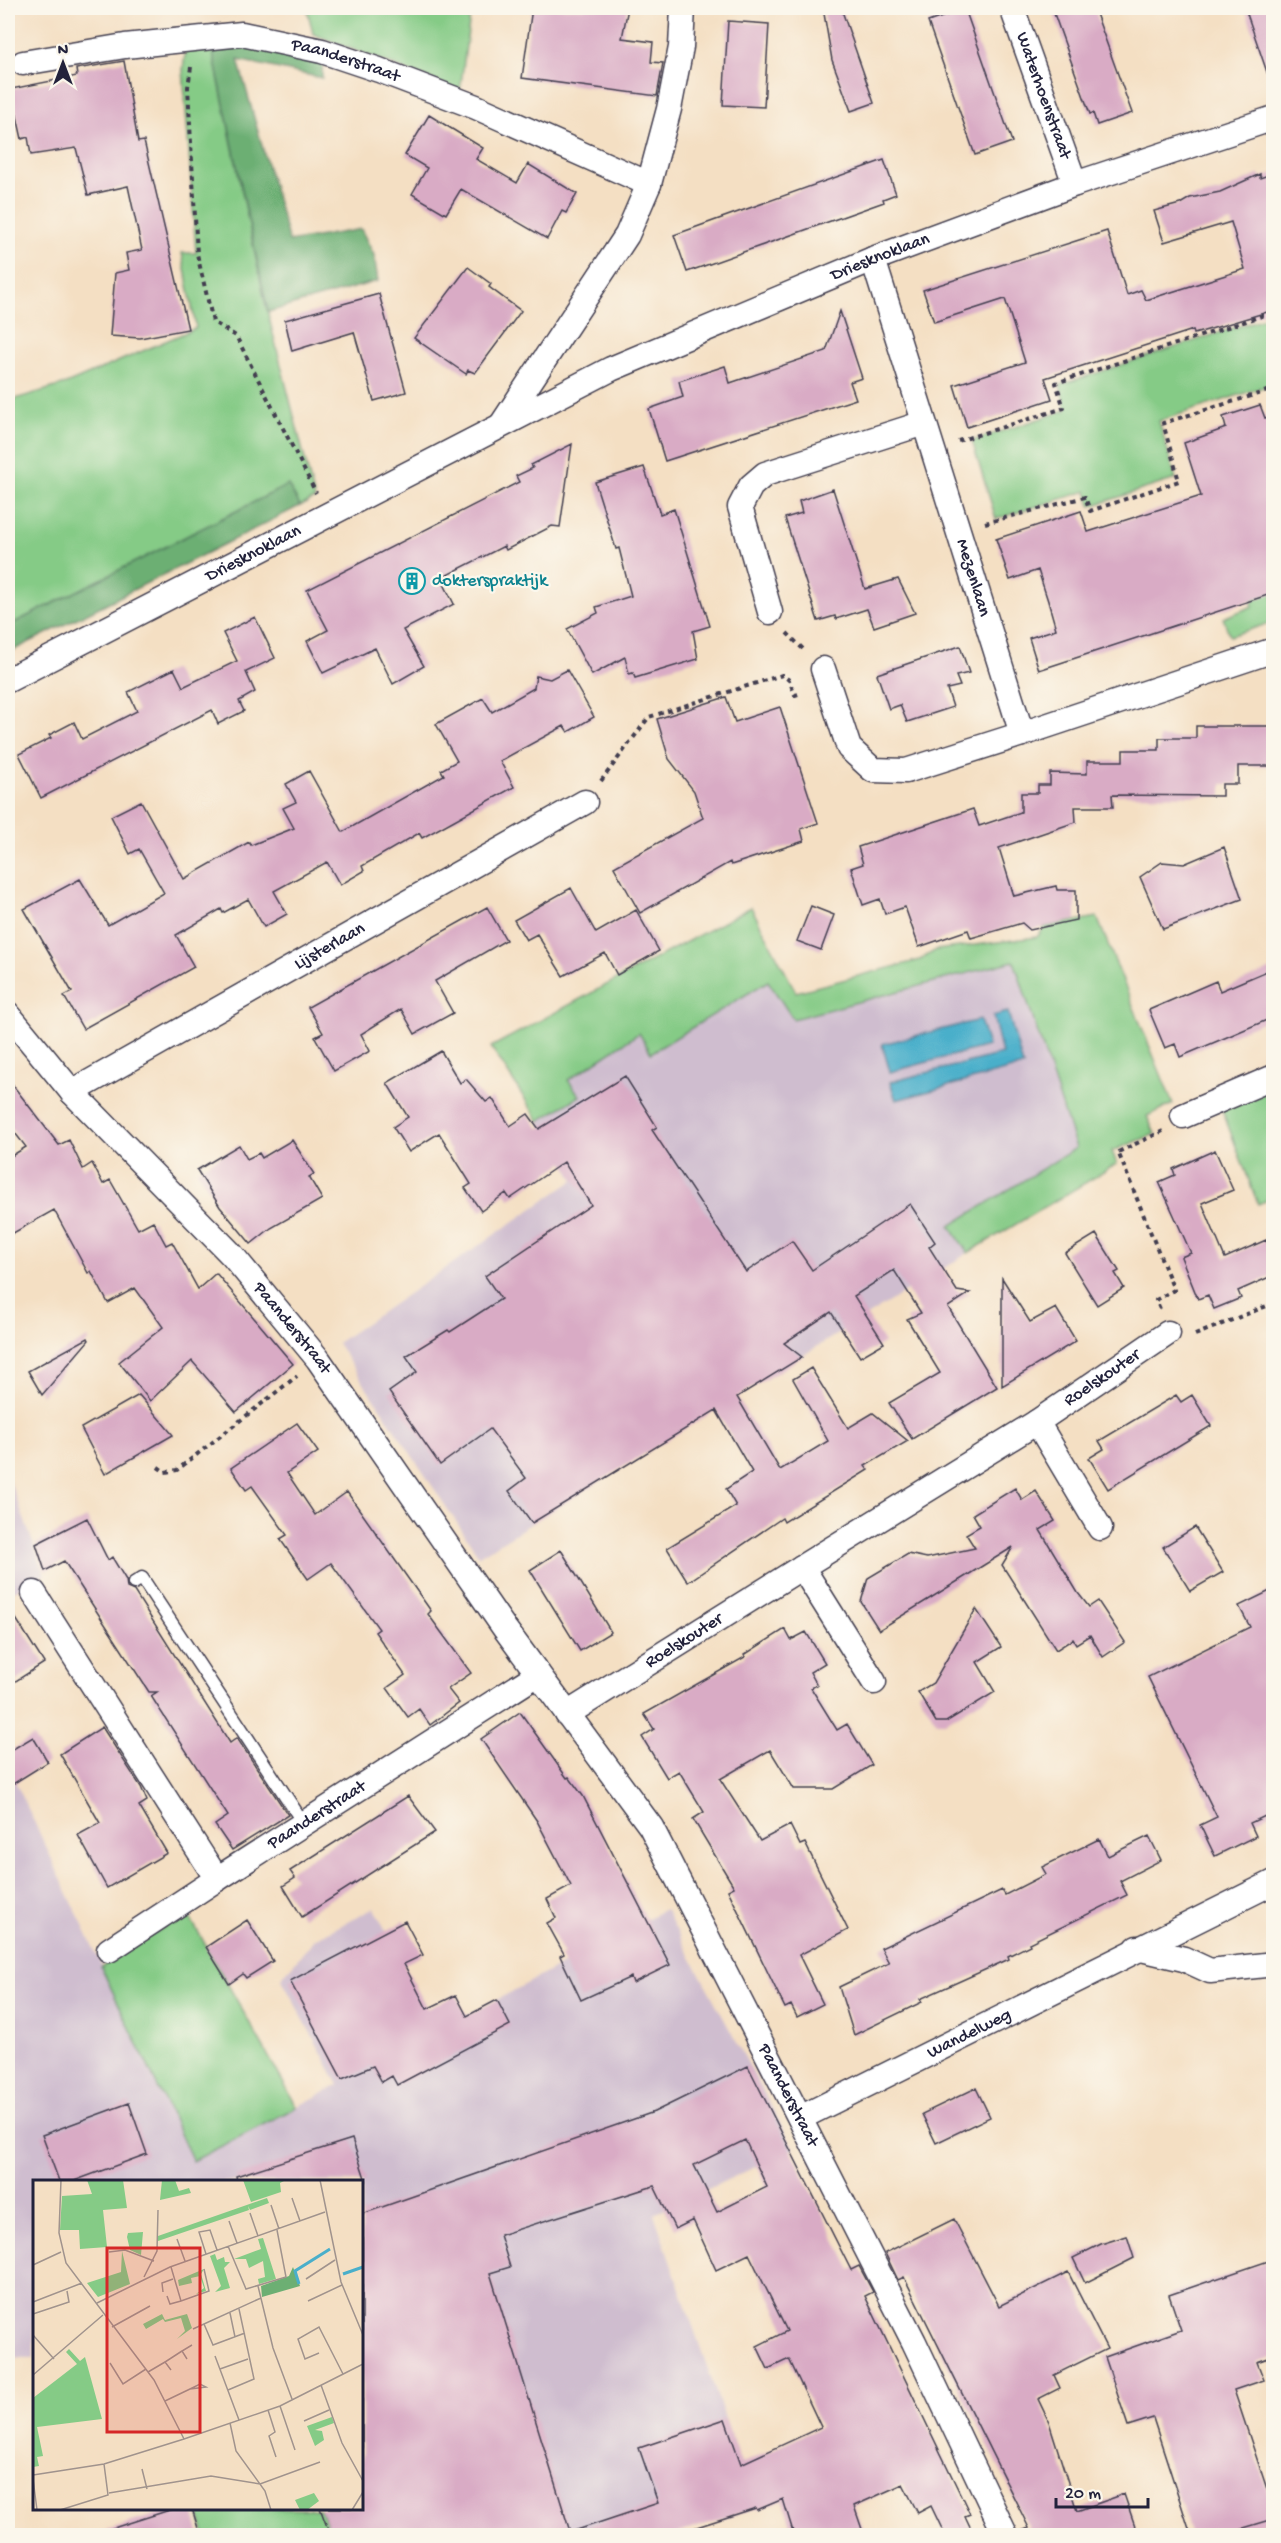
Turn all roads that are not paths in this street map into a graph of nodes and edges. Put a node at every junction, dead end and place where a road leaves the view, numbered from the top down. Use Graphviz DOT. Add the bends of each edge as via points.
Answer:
graph roads {
  1 [pos="684,8"];
  2 [pos="1012,8"];
  3 [pos="23,63"];
  4 [pos="1274,118"];
  5 [pos="649,184"];
  6 [pos="1075,184"];
  7 [pos="873,258"];
  8 [pos="924,423"];
  9 [pos="500,426"];
  10 [pos="770,612"];
  11 [pos="1274,650"];
  12 [pos="826,677"];
  13 [pos="8,680"];
  14 [pos="1022,734"];
  15 [pos="585,802"];
  16 [pos="8,1014"];
  17 [pos="1274,1077"];
  18 [pos="72,1092"];
  19 [pos="1183,1116"];
  20 [pos="1168,1333"];
  21 [pos="1037,1422"];
  22 [pos="1100,1528"];
  23 [pos="802,1567"];
  24 [pos="134,1583"];
  25 [pos="34,1593"];
  26 [pos="538,1674"];
  27 [pos="874,1682"];
  28 [pos="567,1714"];
  29 [pos="304,1824"];
  30 [pos="217,1879"];
  31 [pos="1274,1882"];
  32 [pos="1137,1948"];
  33 [pos="109,1950"];
  34 [pos="1274,1964"];
  35 [pos="800,2118"];
  36 [pos="1006,2535"];
  1 -- 5 [label="street, Driesknoklaan" via="669,109"];
  2 -- 6 [label="street, Waterhoenstraat"];
  3 -- 5 [label="street, Paanderstraat" via="196,37 242,34 331,54 476,107"];
  4 -- 6 [label="street, Driesknoklaan"];
  5 -- 9 [label="street, Driesknoklaan" via="627,235"];
  6 -- 7 [label="street, Driesknoklaan"];
  7 -- 8 [label="street, Mezenlaan"];
  7 -- 9 [label="street, Driesknoklaan" via="611,369"];
  8 -- 10 [label="street" via="765,474 751,486 740,507"];
  8 -- 14 [label="street, Mezenlaan"];
  9 -- 13 [label="street, Driesknoklaan"];
  11 -- 14 [label="street"];
  12 -- 14 [label="street" via="849,748 873,771 906,771"];
  15 -- 18 [label="street, Lijsterlaan"];
  16 -- 18 [label="street, Paanderstraat"];
  17 -- 19 [label="street"];
  18 -- 26 [label="street, Paanderstraat" via="232,1255 318,1359"];
  20 -- 21 [label="street, Roelskouter"];
  21 -- 22 [label="street"];
  21 -- 23 [label="street, Roelskouter"];
  23 -- 27 [label="street"];
  23 -- 28 [label="street, Roelskouter"];
  24 -- 29 [label="lane" via="142,1578"];
  25 -- 30 [label="street"];
  26 -- 28 [label="street, Paanderstraat"];
  26 -- 29 [label="street, Paanderstraat"];
  28 -- 35 [label="street, Paanderstraat" via="651,1827"];
  29 -- 30 [label="street, Paanderstraat"];
  30 -- 33 [label="street, Paanderstraat"];
  31 -- 32 [label="street, Wandelweg"];
  32 -- 34 [label="street" via="1184,1959 1210,1971"];
  32 -- 35 [label="street, Wandelweg"];
  35 -- 36 [label="street, Paanderstraat"];
}
